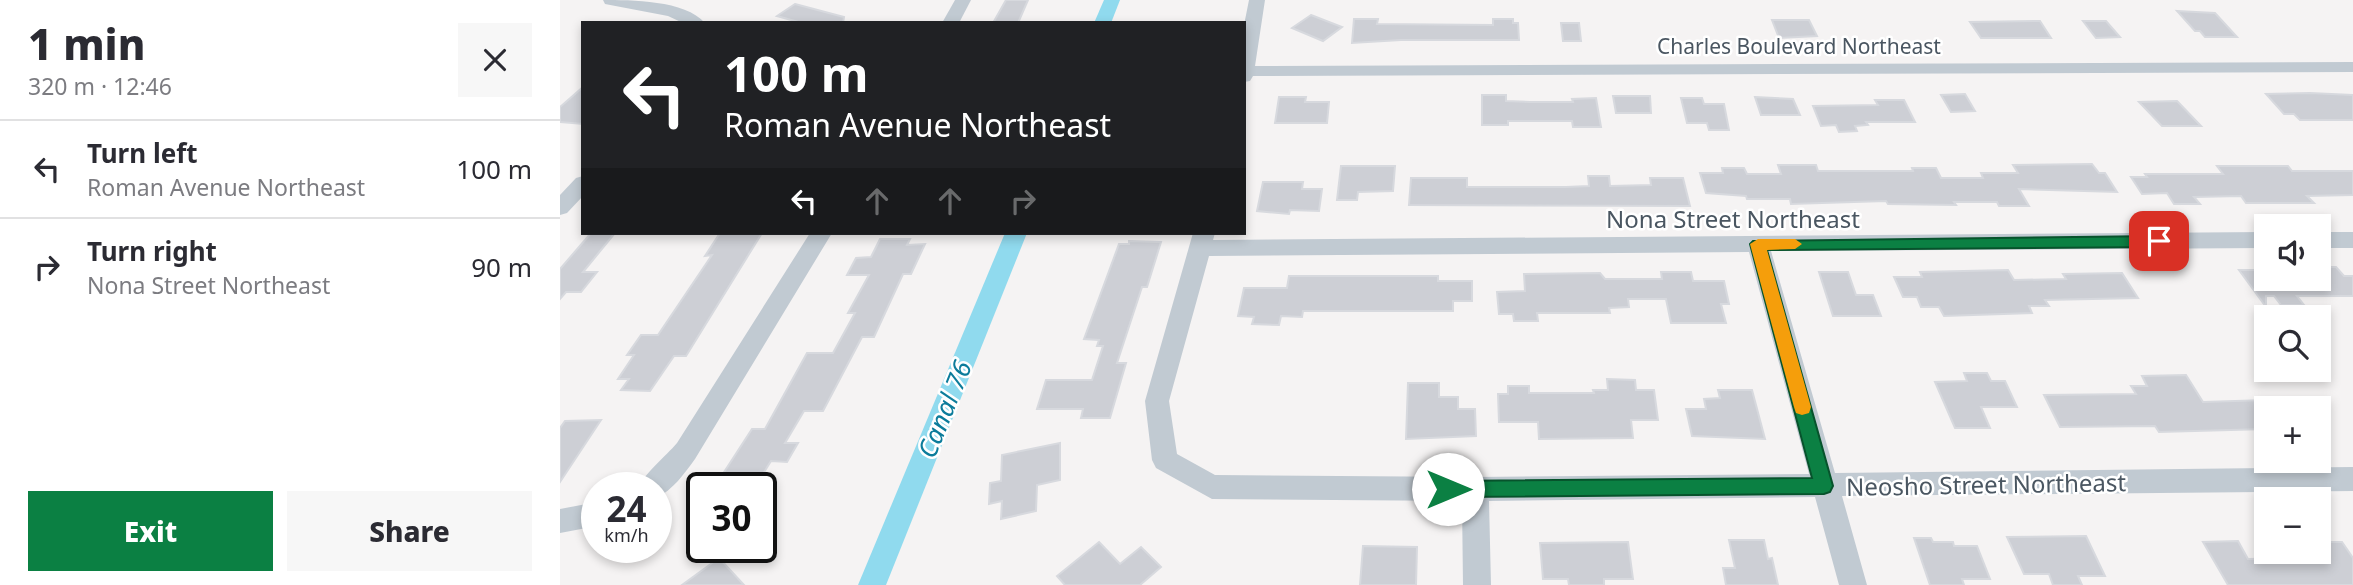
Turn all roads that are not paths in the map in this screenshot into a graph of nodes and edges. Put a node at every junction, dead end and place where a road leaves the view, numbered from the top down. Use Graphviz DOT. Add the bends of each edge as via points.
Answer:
graph roads {
  1 [pos="611,0"];
  2 [pos="698,0"];
  3 [pos="964,0"];
  4 [pos="1257,0"];
  5 [pos="673,12"];
  6 [pos="693,21"];
  7 [pos="951,21"];
  8 [pos="1246,67"];
  9 [pos="2353,67"];
  10 [pos="1246,73"];
  11 [pos="581,185"];
  12 [pos="560,208"];
  13 [pos="820,235"];
  14 [pos="1203,240"];
  15 [pos="2254,240"];
  16 [pos="2331,240"];
  17 [pos="2353,240"];
  18 [pos="1758,244"];
  19 [pos="670,472"];
  20 [pos="2353,479"];
  21 [pos="1824,486"];
  22 [pos="1475,489"];
  23 [pos="581,517"];
  24 [pos="560,521"];
  25 [pos="1477,585"];
  26 [pos="1853,585"];
  1 -- 5 [label="street"];
  2 -- 5 [label="street"];
  3 -- 7 [label="street"];
  4 -- 8 [label="street"];
  5 -- 6 [label="street"];
  9 -- 10 [label="street, Charles Boulevard Northeast"];
  11 -- 12 [label="street"];
  13 -- 19 [label="street"];
  14 -- 18 [label="street, Nona Street Northeast"];
  14 -- 22 [label="street, Neosho Street Northeast" via="1157,401 1165,460 1212,487"];
  15 -- 18 [label="street, Nona Street Northeast"];
  16 -- 17 [label="street"];
  18 -- 21 [label="street"];
  20 -- 21 [label="street, Neosho Street Northeast"];
  21 -- 22 [label="street, Neosho Street Northeast"];
  21 -- 26 [label="street"];
  22 -- 25 [label="street"];
  23 -- 24 [label="street"];
}
